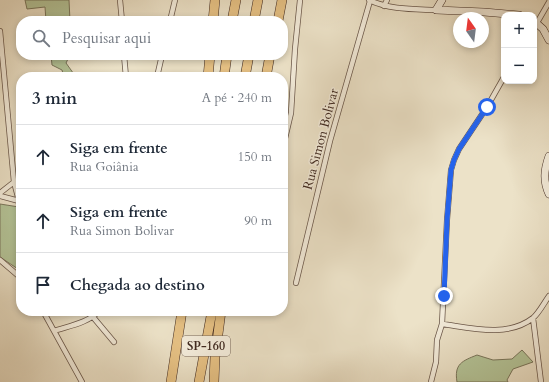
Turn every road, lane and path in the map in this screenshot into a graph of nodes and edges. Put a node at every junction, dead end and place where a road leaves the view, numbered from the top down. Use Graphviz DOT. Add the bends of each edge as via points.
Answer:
graph roads {
  1 [pos="120,0"];
  2 [pos="175,0"];
  3 [pos="215,0"];
  4 [pos="236,0"];
  5 [pos="258,0"];
  6 [pos="282,0"];
  7 [pos="300,0"];
  8 [pos="370,0"];
  9 [pos="387,0"];
  10 [pos="442,0"];
  11 [pos="549,2"];
  12 [pos="384,6"];
  13 [pos="548,6"];
  14 [pos="436,10"];
  15 [pos="501,13"];
  16 [pos="122,16"];
  17 [pos="171,16"];
  18 [pos="213,16"];
  19 [pos="233,16"];
  20 [pos="255,16"];
  21 [pos="279,16"];
  22 [pos="537,21"];
  23 [pos="537,25"];
  24 [pos="0,31"];
  25 [pos="549,40"];
  26 [pos="124,60"];
  27 [pos="161,60"];
  28 [pos="210,60"];
  29 [pos="226,60"];
  30 [pos="248,60"];
  31 [pos="269,60"];
  32 [pos="126,72"];
  33 [pos="158,72"];
  34 [pos="208,72"];
  35 [pos="225,72"];
  36 [pos="246,72"];
  37 [pos="267,72"];
  38 [pos="501,82"];
  39 [pos="288,123"];
  40 [pos="549,156"];
  41 [pos="14,182"];
  42 [pos="16,191"];
  43 [pos="0,194"];
  44 [pos="549,194"];
  45 [pos="16,200"];
  46 [pos="0,260"];
  47 [pos="16,274"];
  48 [pos="296,283"];
  49 [pos="549,296"];
  50 [pos="46,316"];
  51 [pos="181,316"];
  52 [pos="211,316"];
  53 [pos="220,316"];
  54 [pos="93,317"];
  55 [pos="533,318"];
  56 [pos="442,324"];
  57 [pos="54,331"];
  58 [pos="114,342"];
  59 [pos="82,382"];
  60 [pos="171,382"];
  61 [pos="199,382"];
  62 [pos="214,382"];
  63 [pos="431,382"];
  64 [pos="541,382"];
  1 -- 16 [label="street"];
  2 -- 17 [label="street"];
  3 -- 18 [label="highway"];
  4 -- 19 [label="highway"];
  5 -- 20 [label="highway"];
  6 -- 21 [label="highway"];
  7 -- 39 [label="street"];
  8 -- 12 [label="street"];
  8 -- 48 [label="street, Rua Simon Bolivar" via="330,141"];
  9 -- 12 [label="street"];
  10 -- 14 [label="street"];
  11 -- 13 [label="street"];
  12 -- 14 [label="street"];
  13 -- 22 [label="street"];
  14 -- 15 [label="street"];
  23 -- 25 [label="street" via="543,29"];
  24 -- 41 [label="street"];
  26 -- 32 [label="street"];
  27 -- 33 [label="street"];
  28 -- 34 [label="highway"];
  29 -- 35 [label="highway"];
  30 -- 36 [label="highway"];
  31 -- 37 [label="highway"];
  38 -- 56 [label="street" via="454,160 450,178"];
  40 -- 44 [label="street" via="545,171"];
  41 -- 42 [label="street"];
  41 -- 43 [label="street"];
  43 -- 45 [label="street"];
  46 -- 47 [label="street"];
  49 -- 55 [label="street"];
  50 -- 57 [label="street"];
  51 -- 60 [label="highway, SP-160"];
  52 -- 61 [label="highway, SP-160"];
  53 -- 62 [label="highway"];
  54 -- 57 [label="street"];
  54 -- 58 [label="street"];
  55 -- 56 [label="street" via="521,325 497,330"];
  55 -- 64 [label="street"];
  56 -- 63 [label="street"];
  57 -- 59 [label="street"];
}
